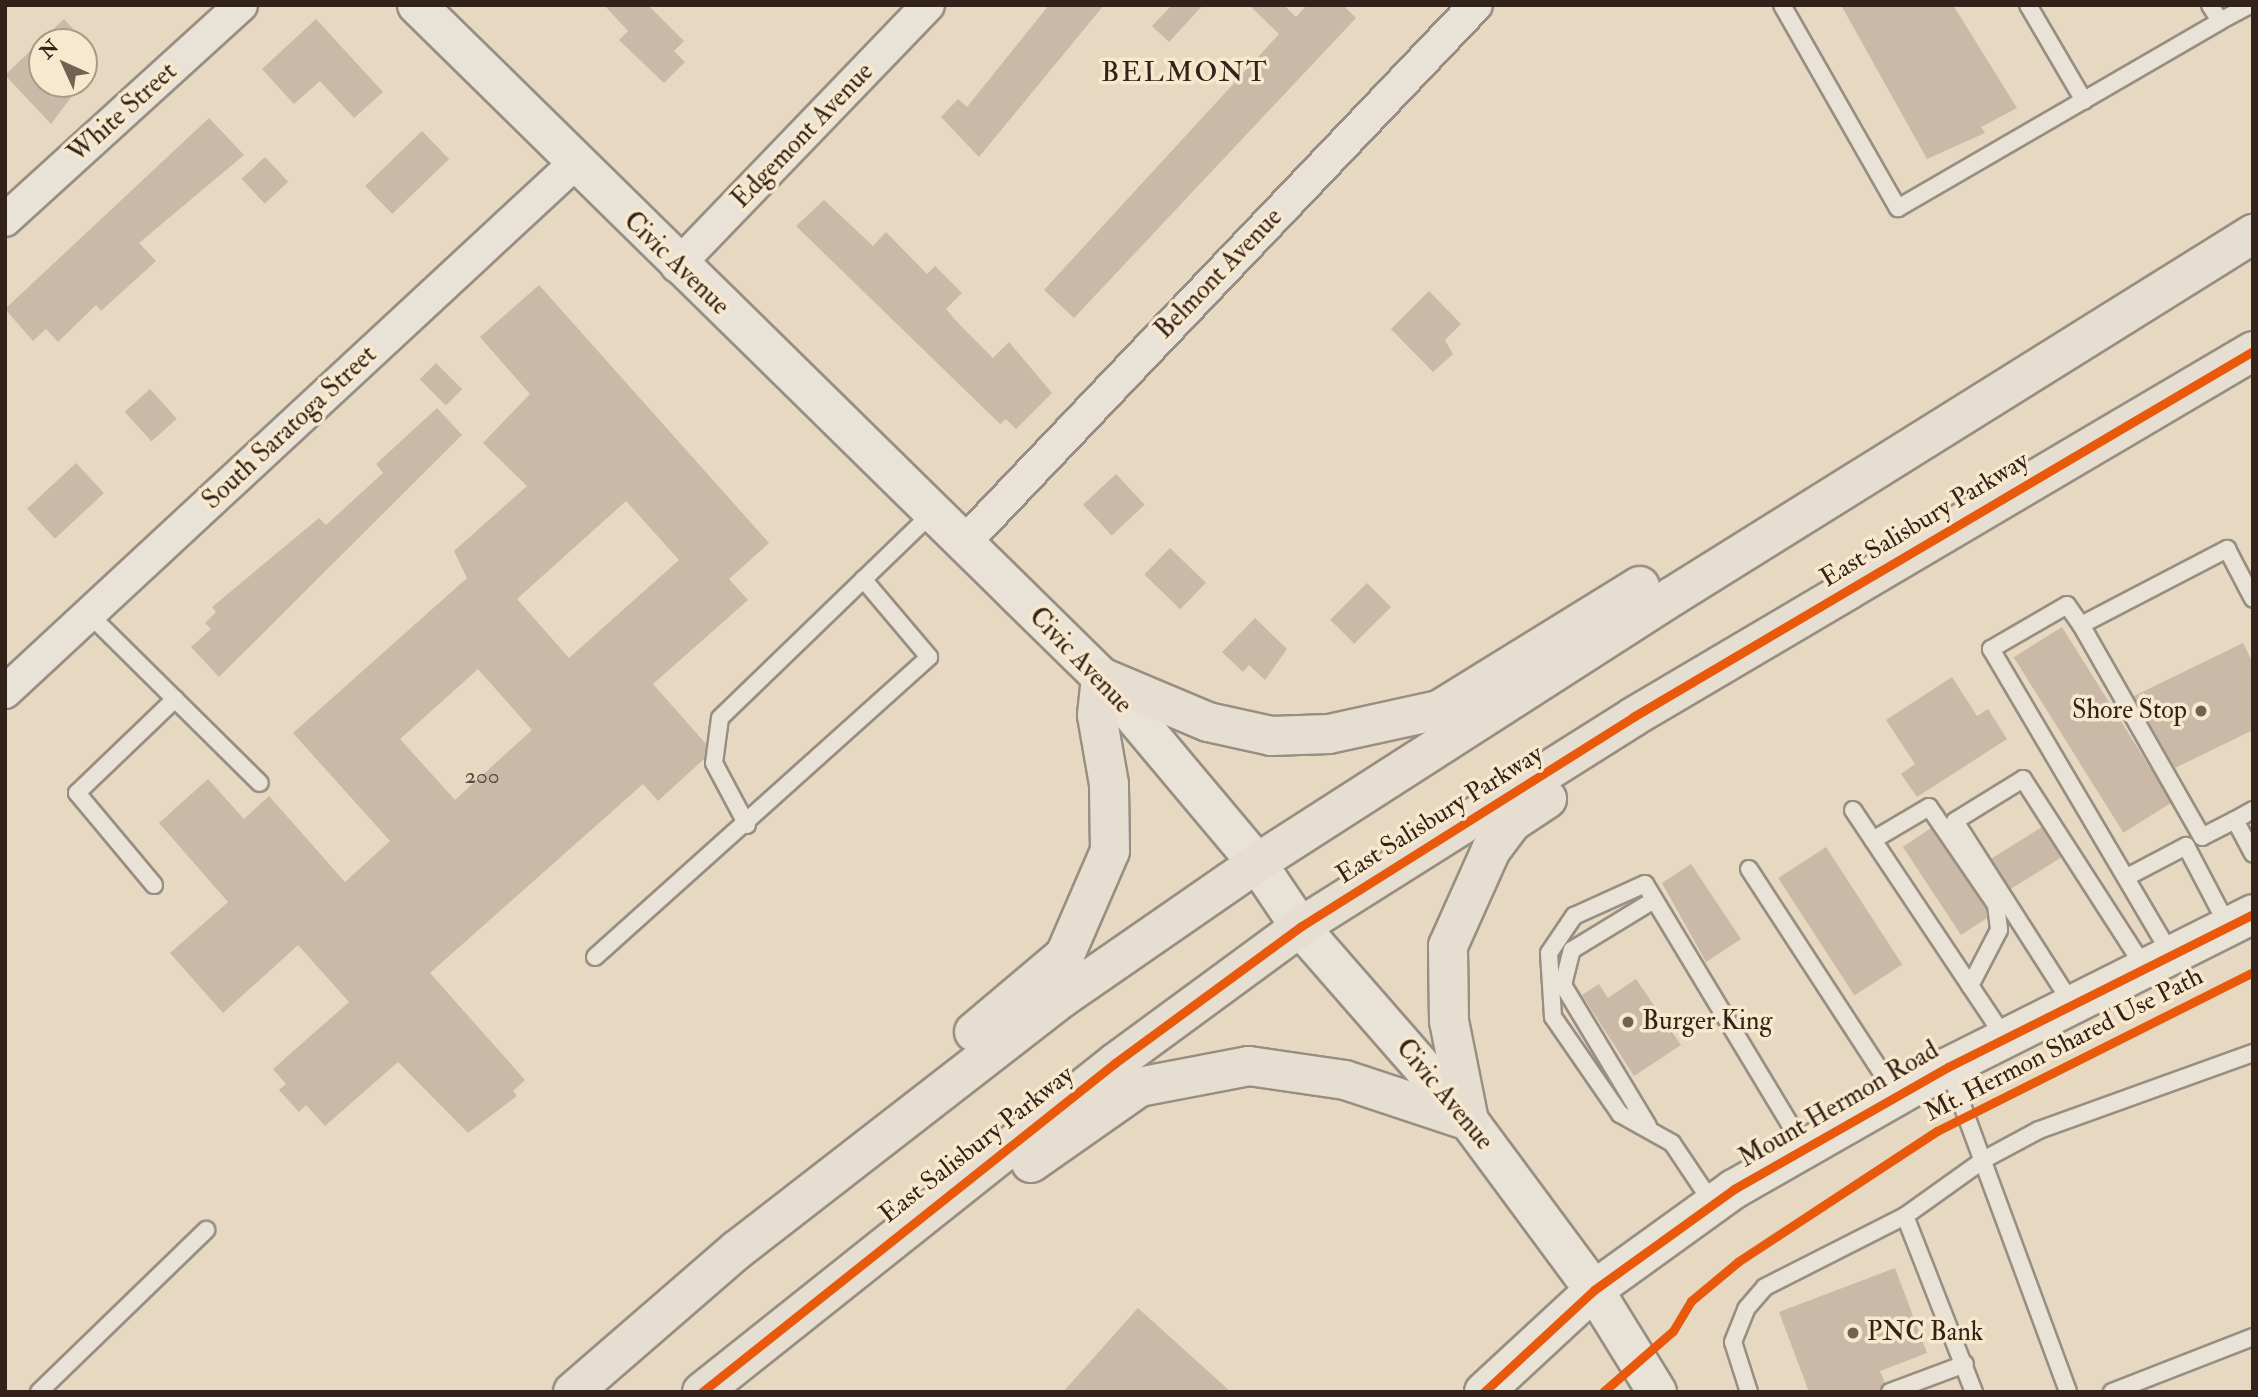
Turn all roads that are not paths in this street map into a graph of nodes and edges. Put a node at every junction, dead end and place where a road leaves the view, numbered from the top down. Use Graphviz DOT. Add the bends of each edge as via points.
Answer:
graph roads {
  1 [pos="241,5"];
  2 [pos="417,5"];
  3 [pos="928,5"];
  4 [pos="1476,5"];
  5 [pos="1782,5"];
  6 [pos="2028,5"];
  7 [pos="2210,5"];
  8 [pos="2250,5"];
  9 [pos="2220,21"];
  10 [pos="2084,101"];
  11 [pos="574,164"];
  12 [pos="9,211"];
  13 [pos="2253,234"];
  14 [pos="677,266"];
  15 [pos="2253,351"];
  16 [pos="1922,439"];
  17 [pos="932,513"];
  18 [pos="962,544"];
  19 [pos="1877,572"];
  20 [pos="863,579"];
  21 [pos="2253,599"];
  22 [pos="89,614"];
  23 [pos="2081,625"];
  24 [pos="1101,677"];
  25 [pos="5,692"];
  26 [pos="175,699"];
  27 [pos="260,783"];
  28 [pos="1853,810"];
  29 [pos="2253,810"];
  30 [pos="2235,820"];
  31 [pos="747,825"];
  32 [pos="2202,837"];
  33 [pos="1873,840"];
  34 [pos="2186,846"];
  35 [pos="2253,854"];
  36 [pos="1257,863"];
  37 [pos="1748,869"];
  38 [pos="2127,877"];
  39 [pos="154,885"];
  40 [pos="1654,900"];
  41 [pos="2240,920"];
  42 [pos="1300,927"];
  43 [pos="596,957"];
  44 [pos="2158,961"];
  45 [pos="1970,986"];
  46 [pos="2072,1004"];
  47 [pos="2005,1038"];
  48 [pos="2253,1053"];
  49 [pos="1948,1067"];
  50 [pos="1897,1096"];
  51 [pos="1469,1121"];
  52 [pos="1648,1126"];
  53 [pos="1804,1148"];
  54 [pos="1985,1159"];
  55 [pos="828,1178"];
  56 [pos="1713,1204"];
  57 [pos="1905,1216"];
  58 [pos="206,1230"];
  59 [pos="1594,1290"];
  60 [pos="2253,1337"];
  61 [pos="1965,1364"];
  62 [pos="733,1365"];
  63 [pos="39,1392"];
  64 [pos="573,1392"];
  65 [pos="702,1392"];
  66 [pos="1484,1392"];
  67 [pos="1657,1392"];
  68 [pos="1749,1392"];
  69 [pos="1890,1392"];
  70 [pos="1974,1392"];
  71 [pos="2068,1392"];
  72 [pos="2112,1392"];
  1 -- 12 [label="street, White Street"];
  2 -- 11 [label="street, Civic Avenue"];
  3 -- 14 [label="street, Edgemont Avenue"];
  4 -- 18 [label="street, Belmont Avenue"];
  5 -- 10 [label="lane" via="1898,208"];
  6 -- 10 [label="lane"];
  7 -- 9 [label="lane"];
  8 -- 9 [label="lane"];
  9 -- 10 [label="lane"];
  11 -- 14 [label="street, Civic Avenue"];
  11 -- 22 [label="street, South Saratoga Street"];
  13 -- 16 [label="main road"];
  14 -- 17 [label="street, Civic Avenue"];
  15 -- 19 [label="main road, East Salisbury Parkway"];
  16 -- 24 [label="main road" via="1677,563 1439,710 1329,734 1271,736 1208,722"];
  16 -- 36 [label="main road"];
  17 -- 18 [label="street, Civic Avenue"];
  17 -- 20 [label="lane"];
  18 -- 24 [label="street, Civic Avenue"];
  19 -- 42 [label="main road, East Salisbury Parkway"];
  19 -- 51 [label="main road" via="1767,666 1512,822 1468,891 1448,946 1449,1021"];
  20 -- 31 [label="lane" via="720,718 714,764"];
  20 -- 31 [label="lane" via="929,657"];
  21 -- 23 [label="lane" via="2227,549"];
  22 -- 25 [label="street, South Saratoga Street"];
  22 -- 26 [label="lane"];
  23 -- 32 [label="lane"];
  23 -- 38 [label="lane" via="2067,605 1990,649"];
  24 -- 36 [label="street, Civic Avenue"];
  24 -- 55 [label="main road" via="1097,715 1108,784 1110,851 1065,955 892,1095"];
  26 -- 27 [label="lane"];
  26 -- 39 [label="lane" via="77,793"];
  28 -- 33 [label="lane"];
  29 -- 30 [label="lane"];
  30 -- 32 [label="lane"];
  30 -- 35 [label="lane"];
  31 -- 43 [label="lane"];
  32 -- 34 [label="lane"];
  33 -- 45 [label="lane"];
  33 -- 45 [label="lane" via="1929,807 1996,905 1999,930"];
  34 -- 38 [label="lane"];
  34 -- 41 [label="lane"];
  36 -- 42 [label="street, Civic Avenue"];
  36 -- 55 [label="main road" via="1062,998"];
  37 -- 50 [label="lane"];
  38 -- 44 [label="lane"];
  40 -- 52 [label="lane" via="1572,950 1563,985"];
  40 -- 52 [label="lane" via="1645,884 1574,916 1549,953 1546,978 1553,1017 1620,1114"];
  40 -- 53 [label="lane"];
  41 -- 44 [label="street, Mount Hermon Road"];
  42 -- 51 [label="street, Civic Avenue"];
  42 -- 62 [label="main road, East Salisbury Parkway" via="1115,1063"];
  44 -- 46 [label="street, Mount Hermon Road"];
  44 -- 46 [label="lane" via="2023,779 1955,821"];
  45 -- 47 [label="lane"];
  46 -- 47 [label="street, Mount Hermon Road"];
  47 -- 49 [label="street, Mount Hermon Road"];
  48 -- 54 [label="lane" via="2039,1130"];
  49 -- 50 [label="street, Mount Hermon Road"];
  49 -- 54 [label="lane"];
  50 -- 53 [label="street, Mount Hermon Road"];
  51 -- 59 [label="street, Civic Avenue"];
  51 -- 62 [label="main road" via="1308,1071 1249,1066 1139,1087 1066,1135 829,1323"];
  52 -- 56 [label="lane" via="1672,1143"];
  53 -- 56 [label="street, Mount Hermon Road"];
  54 -- 57 [label="lane"];
  54 -- 71 [label="lane"];
  55 -- 64 [label="main road"];
  56 -- 59 [label="street, Mount Hermon Road"];
  57 -- 61 [label="lane"];
  57 -- 68 [label="lane" via="1765,1287 1746,1308 1733,1342"];
  58 -- 63 [label="lane"];
  59 -- 66 [label="street, Mount Hermon Road"];
  59 -- 67 [label="street, Civic Avenue"];
  60 -- 72 [label="lane"];
  61 -- 69 [label="lane"];
  61 -- 70 [label="lane"];
  62 -- 65 [label="main road, East Salisbury Parkway"];
}
